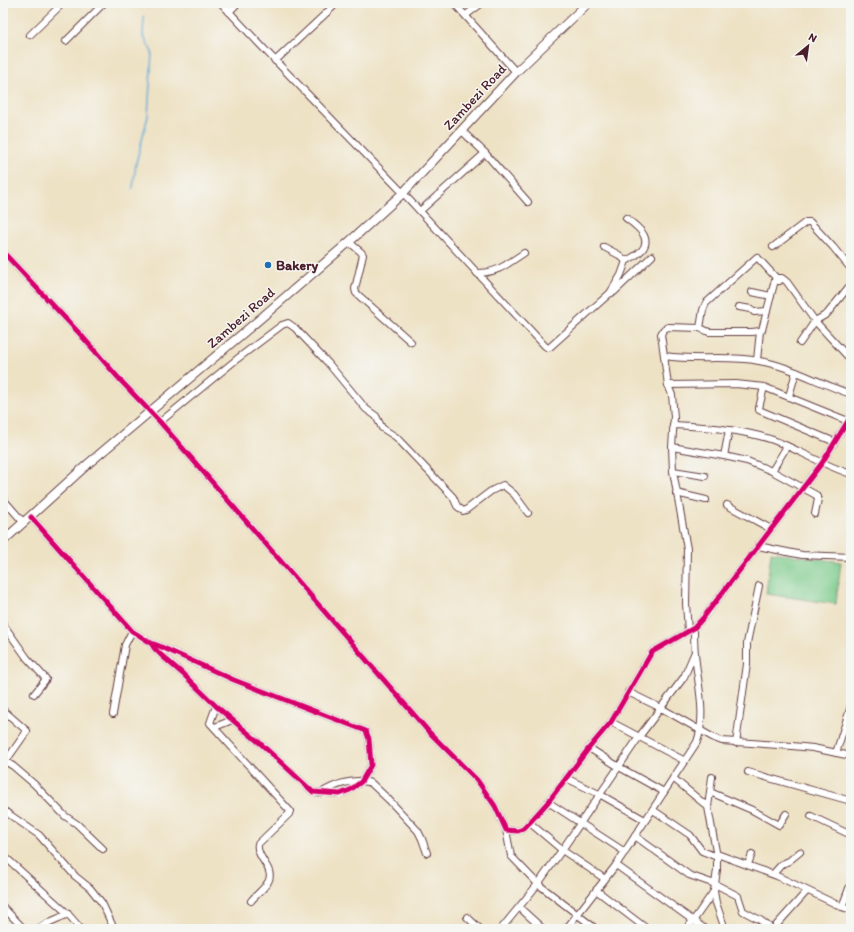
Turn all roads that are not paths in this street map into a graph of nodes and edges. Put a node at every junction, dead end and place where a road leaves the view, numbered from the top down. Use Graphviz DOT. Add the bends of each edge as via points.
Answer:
graph roads {
  1 [pos="62,3"];
  2 [pos="104,3"];
  3 [pos="221,3"];
  4 [pos="238,3"];
  5 [pos="337,3"];
  6 [pos="455,3"];
  7 [pos="482,3"];
  8 [pos="588,3"];
  9 [pos="229,12"];
  10 [pos="466,16"];
  11 [pos="30,35"];
  12 [pos="66,42"];
  13 [pos="275,61"];
  14 [pos="516,72"];
  15 [pos="461,130"];
  16 [pos="485,153"];
  17 [pos="403,193"];
  18 [pos="528,202"];
  19 [pos="420,211"];
  20 [pos="626,218"];
  21 [pos="349,242"];
  22 [pos="604,247"];
  23 [pos="773,247"];
  24 [pos="3,252"];
  25 [pos="524,253"];
  26 [pos="652,256"];
  27 [pos="626,261"];
  28 [pos="851,269"];
  29 [pos="477,272"];
  30 [pos="779,282"];
  31 [pos="851,284"];
  32 [pos="752,292"];
  33 [pos="609,294"];
  34 [pos="771,296"];
  35 [pos="739,307"];
  36 [pos="767,310"];
  37 [pos="815,321"];
  38 [pos="700,328"];
  39 [pos="760,331"];
  40 [pos="411,342"];
  41 [pos="800,342"];
  42 [pos="665,356"];
  43 [pos="757,360"];
  44 [pos="851,360"];
  45 [pos="796,372"];
  46 [pos="668,385"];
  47 [pos="764,387"];
  48 [pos="851,394"];
  49 [pos="789,396"];
  50 [pos="150,412"];
  51 [pos="850,419"];
  52 [pos="160,422"];
  53 [pos="673,425"];
  54 [pos="729,430"];
  55 [pos="835,442"];
  56 [pos="787,446"];
  57 [pos="672,447"];
  58 [pos="724,456"];
  59 [pos="822,463"];
  60 [pos="673,471"];
  61 [pos="772,471"];
  62 [pos="851,474"];
  63 [pos="705,476"];
  64 [pos="803,488"];
  65 [pos="676,493"];
  66 [pos="3,499"];
  67 [pos="706,500"];
  68 [pos="727,505"];
  69 [pos="528,513"];
  70 [pos="815,514"];
  71 [pos="28,520"];
  72 [pos="771,529"];
  73 [pos="3,541"];
  74 [pos="758,546"];
  75 [pos="851,557"];
  76 [pos="759,586"];
  77 [pos="3,624"];
  78 [pos="691,629"];
  79 [pos="132,631"];
  80 [pos="151,643"];
  81 [pos="695,653"];
  82 [pos="628,692"];
  83 [pos="34,694"];
  84 [pos="216,706"];
  85 [pos="851,706"];
  86 [pos="660,708"];
  87 [pos="3,710"];
  88 [pos="113,714"];
  89 [pos="232,720"];
  90 [pos="611,722"];
  91 [pos="215,728"];
  92 [pos="701,731"];
  93 [pos="639,737"];
  94 [pos="736,742"];
  95 [pos="589,748"];
  96 [pos="836,753"];
  97 [pos="851,756"];
  98 [pos="3,761"];
  99 [pos="684,761"];
  100 [pos="619,767"];
  101 [pos="748,772"];
  102 [pos="712,777"];
  103 [pos="566,778"];
  104 [pos="672,778"];
  105 [pos="360,782"];
  106 [pos="664,792"];
  107 [pos="710,792"];
  108 [pos="601,795"];
  109 [pos="851,801"];
  110 [pos="548,802"];
  111 [pos="708,807"];
  112 [pos="3,810"];
  113 [pos="653,810"];
  114 [pos="786,814"];
  115 [pos="812,816"];
  116 [pos="645,820"];
  117 [pos="530,823"];
  118 [pos="581,824"];
  119 [pos="506,830"];
  120 [pos="851,835"];
  121 [pos="635,836"];
  122 [pos="103,849"];
  123 [pos="562,850"];
  124 [pos="625,852"];
  125 [pos="800,852"];
  126 [pos="427,853"];
  127 [pos="752,854"];
  128 [pos="3,855"];
  129 [pos="717,856"];
  130 [pos="748,864"];
  131 [pos="616,865"];
  132 [pos="773,874"];
  133 [pos="605,879"];
  134 [pos="851,883"];
  135 [pos="538,884"];
  136 [pos="715,884"];
  137 [pos="596,890"];
  138 [pos="714,891"];
  139 [pos="807,891"];
  140 [pos="251,901"];
  141 [pos="3,907"];
  142 [pos="842,907"];
  143 [pos="520,908"];
  144 [pos="851,910"];
  145 [pos="68,914"];
  146 [pos="578,915"];
  147 [pos="467,917"];
  148 [pos="693,921"];
  149 [pos="24,929"];
  150 [pos="38,929"];
  151 [pos="81,929"];
  152 [pos="114,929"];
  153 [pos="480,929"];
  154 [pos="501,929"];
  155 [pos="543,929"];
  156 [pos="566,929"];
  157 [pos="596,929"];
  158 [pos="647,929"];
  159 [pos="686,929"];
  160 [pos="705,929"];
  161 [pos="725,929"];
  162 [pos="773,929"];
  1 -- 11 [label="street"];
  2 -- 12 [label="street"];
  3 -- 9 [label="street"];
  4 -- 9 [label="street"];
  5 -- 13 [label="street"];
  6 -- 10 [label="street"];
  7 -- 10 [label="street"];
  8 -- 14 [label="main road, Zambezi Road"];
  9 -- 13 [label="street"];
  10 -- 14 [label="street"];
  13 -- 17 [label="street"];
  14 -- 15 [label="main road, Zambezi Road"];
  15 -- 16 [label="street"];
  15 -- 17 [label="main road, Zambezi Road"];
  16 -- 18 [label="street"];
  16 -- 19 [label="street"];
  17 -- 19 [label="street"];
  17 -- 21 [label="main road, Zambezi Road"];
  19 -- 29 [label="street"];
  20 -- 27 [label="street" via="638,228 646,244 635,256"];
  21 -- 40 [label="street" via="363,255 356,293"];
  21 -- 50 [label="main road, Zambezi Road"];
  22 -- 27 [label="street"];
  23 -- 28 [label="street" via="806,222 810,222"];
  24 -- 50 [label="street"];
  25 -- 29 [label="street" via="500,269"];
  26 -- 33 [label="street"];
  27 -- 33 [label="street"];
  29 -- 33 [label="street" via="548,348"];
  30 -- 34 [label="street" via="776,280"];
  30 -- 37 [label="street" via="778,278 787,282"];
  30 -- 38 [label="street" via="757,257 706,303"];
  31 -- 37 [label="street" via="827,314"];
  32 -- 34 [label="street"];
  34 -- 36 [label="street"];
  35 -- 36 [label="street" via="754,312"];
  36 -- 39 [label="street"];
  37 -- 41 [label="street"];
  37 -- 44 [label="street"];
  38 -- 39 [label="street" via="708,332"];
  38 -- 42 [label="street" via="664,329 661,334"];
  39 -- 43 [label="street"];
  42 -- 43 [label="street" via="681,359"];
  42 -- 46 [label="street"];
  43 -- 45 [label="street"];
  45 -- 48 [label="street"];
  45 -- 49 [label="street"];
  46 -- 47 [label="street" via="736,384"];
  46 -- 53 [label="street" via="672,396"];
  47 -- 49 [label="street"];
  47 -- 55 [label="street" via="759,410"];
  49 -- 51 [label="street"];
  50 -- 52 [label="street"];
  50 -- 71 [label="main road, Zambezi Road" via="89,463"];
  51 -- 55 [label="street"];
  52 -- 69 [label="street" via="282,324 288,323 328,363 366,409 376,416 382,428 396,437 448,492 460,509 466,510 503,485 514,494"];
  52 -- 119 [label="street" via="404,704 477,780 495,806"];
  53 -- 54 [label="street"];
  53 -- 57 [label="street"];
  54 -- 56 [label="street" via="766,438"];
  54 -- 58 [label="street"];
  55 -- 59 [label="street"];
  56 -- 59 [label="street"];
  56 -- 61 [label="street"];
  57 -- 58 [label="street"];
  57 -- 60 [label="street"];
  58 -- 61 [label="street" via="747,461"];
  59 -- 62 [label="street"];
  59 -- 64 [label="street"];
  60 -- 63 [label="street"];
  60 -- 65 [label="street"];
  61 -- 64 [label="street"];
  64 -- 70 [label="street" via="814,492 818,497"];
  64 -- 72 [label="street"];
  65 -- 67 [label="street"];
  65 -- 78 [label="street" via="687,549 686,604"];
  66 -- 71 [label="street"];
  68 -- 72 [label="street"];
  71 -- 73 [label="main road, Zambezi Road"];
  71 -- 79 [label="street"];
  72 -- 74 [label="street"];
  74 -- 75 [label="street" via="802,555"];
  74 -- 78 [label="street" via="708,612"];
  76 -- 94 [label="street" via="747,643"];
  77 -- 83 [label="street" via="27,658 46,679"];
  78 -- 81 [label="street"];
  78 -- 82 [label="street" via="652,652"];
  79 -- 80 [label="street"];
  79 -- 88 [label="street" via="125,645"];
  80 -- 84 [label="street" via="160,655"];
  80 -- 105 [label="street" via="234,680 366,731 371,765"];
  81 -- 86 [label="street" via="684,677"];
  81 -- 92 [label="street" via="701,704"];
  82 -- 86 [label="street"];
  82 -- 90 [label="street"];
  84 -- 89 [label="street"];
  84 -- 91 [label="street" via="210,723"];
  85 -- 96 [label="street"];
  86 -- 92 [label="street"];
  86 -- 93 [label="street"];
  87 -- 98 [label="street" via="27,731 8,758"];
  89 -- 91 [label="street"];
  89 -- 105 [label="street" via="312,792 340,794"];
  90 -- 93 [label="street"];
  90 -- 95 [label="street"];
  91 -- 140 [label="street" via="290,811 258,844 270,873 268,882"];
  92 -- 94 [label="street" via="718,740"];
  92 -- 99 [label="street"];
  93 -- 99 [label="street"];
  93 -- 100 [label="street"];
  94 -- 96 [label="street" via="792,746"];
  95 -- 100 [label="street"];
  95 -- 103 [label="street"];
  96 -- 97 [label="street"];
  98 -- 122 [label="street" via="34,784"];
  99 -- 104 [label="street"];
  100 -- 106 [label="street"];
  100 -- 108 [label="street"];
  101 -- 109 [label="street"];
  102 -- 107 [label="street"];
  103 -- 108 [label="street"];
  103 -- 110 [label="street"];
  104 -- 106 [label="street"];
  104 -- 111 [label="street"];
  105 -- 126 [label="street" via="370,783 389,800 418,831"];
  106 -- 113 [label="street"];
  107 -- 111 [label="street"];
  107 -- 114 [label="street" via="779,825"];
  108 -- 116 [label="street"];
  108 -- 118 [label="street"];
  110 -- 117 [label="street"];
  110 -- 118 [label="street"];
  111 -- 129 [label="street"];
  112 -- 152 [label="street" via="39,835 75,876 90,888 102,903"];
  113 -- 116 [label="street"];
  113 -- 129 [label="street" via="690,835 702,851"];
  115 -- 120 [label="street"];
  116 -- 121 [label="street"];
  117 -- 119 [label="street" via="520,830"];
  117 -- 123 [label="street"];
  118 -- 123 [label="street"];
  118 -- 124 [label="street"];
  119 -- 135 [label="street" via="511,857"];
  121 -- 124 [label="street"];
  121 -- 136 [label="street" via="689,875"];
  123 -- 133 [label="street"];
  123 -- 135 [label="street"];
  124 -- 131 [label="street"];
  125 -- 132 [label="street" via="792,860 782,864"];
  127 -- 130 [label="street"];
  128 -- 145 [label="street"];
  129 -- 130 [label="street"];
  129 -- 136 [label="street"];
  130 -- 132 [label="street"];
  131 -- 133 [label="street"];
  131 -- 148 [label="street"];
  132 -- 139 [label="street"];
  133 -- 137 [label="street"];
  134 -- 142 [label="street"];
  135 -- 143 [label="street"];
  135 -- 146 [label="street"];
  136 -- 138 [label="street"];
  136 -- 162 [label="street" via="738,896 743,911"];
  137 -- 146 [label="street"];
  137 -- 158 [label="street"];
  138 -- 148 [label="street"];
  138 -- 161 [label="street"];
  139 -- 142 [label="street"];
  139 -- 162 [label="street"];
  141 -- 149 [label="street"];
  142 -- 144 [label="street"];
  143 -- 154 [label="street"];
  143 -- 155 [label="street"];
  145 -- 150 [label="street"];
  145 -- 151 [label="street"];
  146 -- 156 [label="street"];
  146 -- 157 [label="street"];
  147 -- 153 [label="street"];
  148 -- 159 [label="street"];
  148 -- 160 [label="street"];
}
